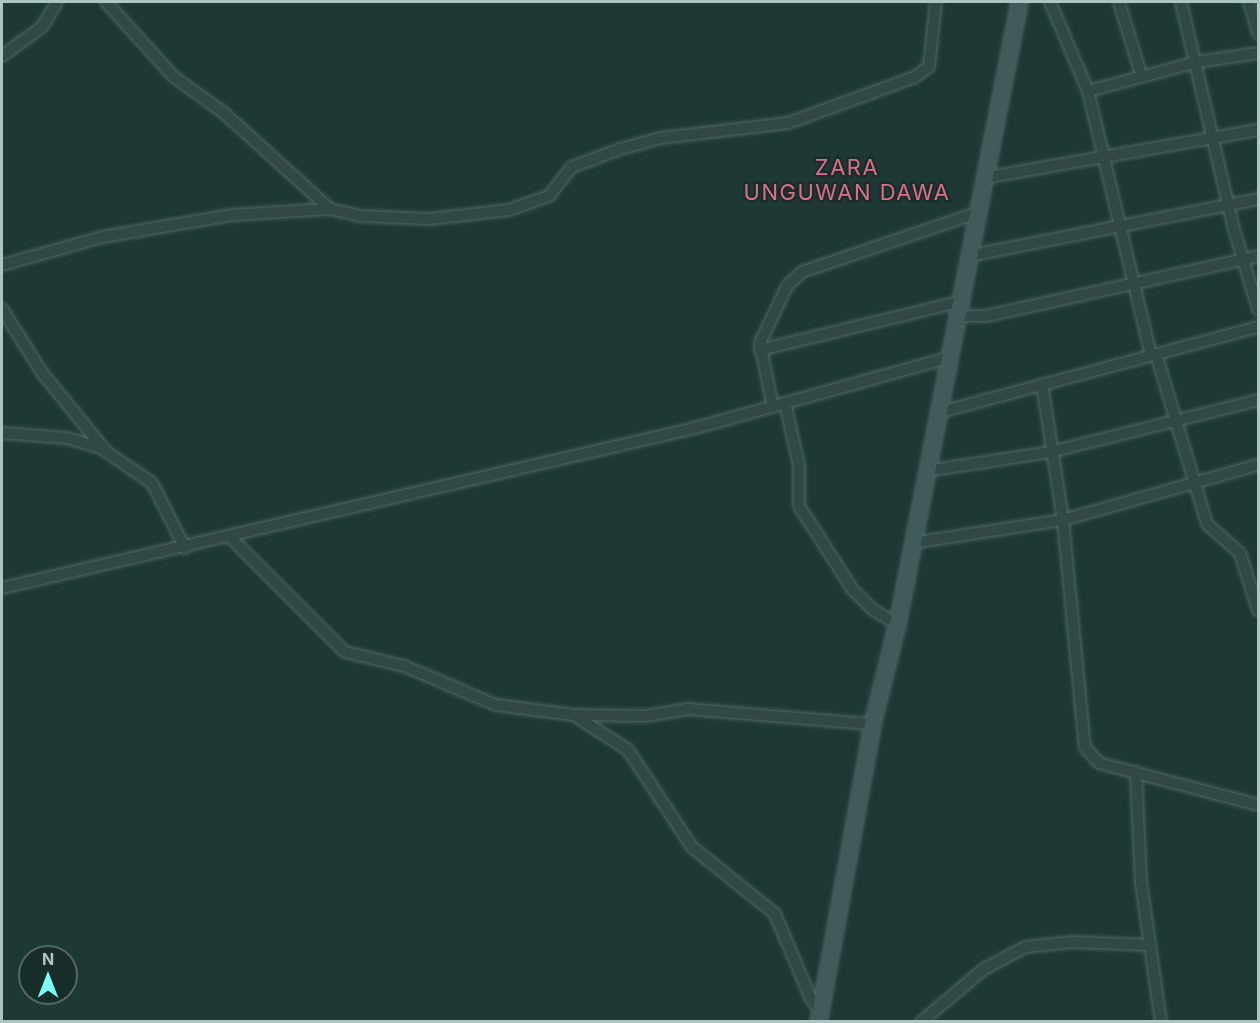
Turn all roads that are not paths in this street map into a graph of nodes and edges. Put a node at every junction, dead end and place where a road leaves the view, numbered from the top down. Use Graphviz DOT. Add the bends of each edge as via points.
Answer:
graph roads {
  1 [pos="57,2"];
  2 [pos="106,2"];
  3 [pos="936,2"];
  4 [pos="1020,2"];
  5 [pos="1050,2"];
  6 [pos="1119,2"];
  7 [pos="1181,2"];
  8 [pos="1249,2"];
  9 [pos="1258,34"];
  10 [pos="1258,53"];
  11 [pos="2,56"];
  12 [pos="1197,62"];
  13 [pos="1142,77"];
  14 [pos="1088,91"];
  15 [pos="1258,130"];
  16 [pos="1211,135"];
  17 [pos="1105,154"];
  18 [pos="983,178"];
  19 [pos="1258,199"];
  20 [pos="1229,202"];
  21 [pos="330,208"];
  22 [pos="976,213"];
  23 [pos="1123,227"];
  24 [pos="968,256"];
  25 [pos="1258,256"];
  26 [pos="1243,258"];
  27 [pos="2,265"];
  28 [pos="1136,285"];
  29 [pos="2,309"];
  30 [pos="957,309"];
  31 [pos="1258,309"];
  32 [pos="1258,327"];
  33 [pos="760,350"];
  34 [pos="1154,355"];
  35 [pos="947,358"];
  36 [pos="1042,384"];
  37 [pos="1258,400"];
  38 [pos="785,404"];
  39 [pos="773,407"];
  40 [pos="937,413"];
  41 [pos="1175,423"];
  42 [pos="2,433"];
  43 [pos="107,452"];
  44 [pos="1050,452"];
  45 [pos="1258,465"];
  46 [pos="926,471"];
  47 [pos="1193,484"];
  48 [pos="1063,520"];
  49 [pos="230,537"];
  50 [pos="912,543"];
  51 [pos="185,548"];
  52 [pos="2,588"];
  53 [pos="1258,610"];
  54 [pos="897,624"];
  55 [pos="574,715"];
  56 [pos="872,724"];
  57 [pos="1136,772"];
  58 [pos="1258,805"];
  59 [pos="1150,945"];
  60 [pos="819,1016"];
  61 [pos="921,1022"];
  62 [pos="1161,1022"];
  1 -- 11 [label="street" via="42,27"];
  2 -- 21 [label="street" via="174,77 224,113"];
  3 -- 21 [label="street" via="930,67 819,113 788,123 661,138 620,149 572,167 549,196 509,210 429,219 360,216"];
  4 -- 18 [label="street"];
  5 -- 14 [label="street"];
  6 -- 13 [label="street"];
  7 -- 12 [label="street"];
  8 -- 9 [label="street"];
  10 -- 12 [label="street"];
  12 -- 13 [label="street"];
  12 -- 16 [label="street"];
  13 -- 14 [label="street"];
  14 -- 17 [label="street"];
  15 -- 16 [label="street"];
  16 -- 17 [label="street"];
  16 -- 20 [label="street"];
  17 -- 18 [label="street"];
  17 -- 23 [label="street"];
  18 -- 22 [label="street"];
  19 -- 20 [label="street"];
  20 -- 23 [label="street"];
  20 -- 26 [label="street"];
  21 -- 27 [label="street" via="232,215 102,237"];
  22 -- 24 [label="street"];
  22 -- 33 [label="street" via="802,272 778,304"];
  23 -- 24 [label="street"];
  23 -- 28 [label="street"];
  24 -- 30 [label="street"];
  25 -- 26 [label="street"];
  26 -- 28 [label="street"];
  26 -- 31 [label="street"];
  28 -- 30 [label="street" via="986,316"];
  28 -- 34 [label="street"];
  29 -- 43 [label="street" via="44,374"];
  30 -- 33 [label="street"];
  30 -- 35 [label="street"];
  32 -- 34 [label="street"];
  33 -- 39 [label="street"];
  34 -- 36 [label="street"];
  34 -- 41 [label="street"];
  35 -- 38 [label="street"];
  35 -- 40 [label="street"];
  36 -- 40 [label="street"];
  36 -- 44 [label="street"];
  37 -- 41 [label="street"];
  38 -- 39 [label="street"];
  38 -- 54 [label="street" via="800,465 799,506 854,590 873,610"];
  39 -- 49 [label="street"];
  40 -- 46 [label="street"];
  41 -- 44 [label="street"];
  41 -- 47 [label="street"];
  42 -- 43 [label="street" via="67,438"];
  43 -- 51 [label="street" via="158,490"];
  44 -- 46 [label="street"];
  44 -- 48 [label="street"];
  45 -- 47 [label="street"];
  46 -- 50 [label="street"];
  47 -- 48 [label="street"];
  47 -- 53 [label="street" via="1207,524 1240,553"];
  48 -- 50 [label="street"];
  48 -- 57 [label="street" via="1085,747 1099,763"];
  49 -- 51 [label="street"];
  49 -- 55 [label="street" via="345,652 404,666 496,705"];
  50 -- 54 [label="street"];
  51 -- 52 [label="street"];
  54 -- 56 [label="street"];
  55 -- 56 [label="street" via="645,716 688,709"];
  55 -- 60 [label="street" via="628,750 692,847 775,914"];
  56 -- 60 [label="street"];
  57 -- 58 [label="street"];
  57 -- 59 [label="street" via="1141,882"];
  59 -- 61 [label="street" via="1073,942 1025,947 984,969"];
  59 -- 62 [label="street"];
}
